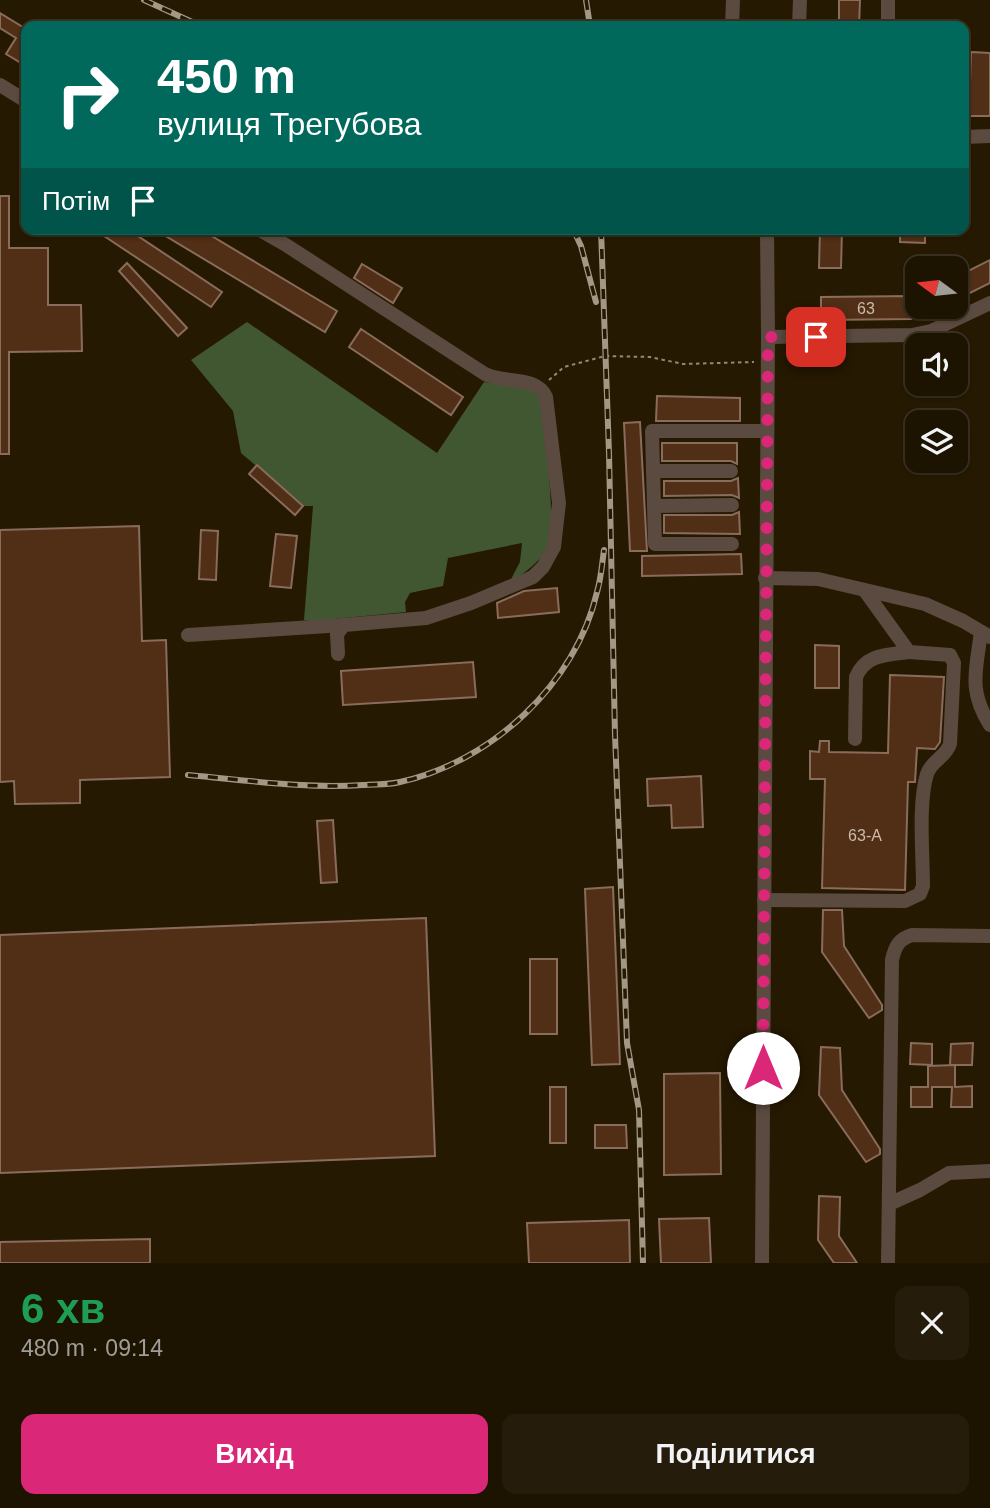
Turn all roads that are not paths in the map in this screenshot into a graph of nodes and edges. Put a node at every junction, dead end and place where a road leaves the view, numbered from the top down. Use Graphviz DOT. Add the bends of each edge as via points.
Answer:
graph roads {
  1 [pos="733,0"];
  2 [pos="800,0"];
  3 [pos="888,0"];
  4 [pos="732,21"];
  5 [pos="799,21"];
  6 [pos="888,21"];
  7 [pos="0,85"];
  8 [pos="21,98"];
  9 [pos="990,136"];
  10 [pos="969,137"];
  11 [pos="268,235"];
  12 [pos="767,235"];
  13 [pos="990,303"];
  14 [pos="768,337"];
  15 [pos="767,431"];
  16 [pos="653,471"];
  17 [pos="731,471"];
  18 [pos="732,505"];
  19 [pos="654,506"];
  20 [pos="732,544"];
  21 [pos="765,578"];
  22 [pos="865,591"];
  23 [pos="344,625"];
  24 [pos="188,635"];
  25 [pos="986,635"];
  26 [pos="909,652"];
  27 [pos="338,654"];
  28 [pos="990,725"];
  29 [pos="855,739"];
  30 [pos="764,900"];
  31 [pos="990,936"];
  32 [pos="990,1171"];
  33 [pos="889,1204"];
  34 [pos="762,1263"];
  35 [pos="888,1263"];
  1 -- 4 [label="street"];
  2 -- 5 [label="street"];
  3 -- 6 [label="street"];
  7 -- 8 [label="street"];
  9 -- 10 [label="street"];
  11 -- 23 [label="street" via="485,374 535,384 546,397 559,503 554,547 544,567 533,577 426,618"];
  12 -- 14 [label="street"];
  13 -- 14 [label="street" via="912,335"];
  14 -- 15 [label="street"];
  15 -- 16 [label="street" via="652,430"];
  15 -- 21 [label="street"];
  16 -- 17 [label="street"];
  16 -- 19 [label="street"];
  18 -- 19 [label="street"];
  19 -- 20 [label="street" via="655,544"];
  21 -- 22 [label="street" via="818,579"];
  21 -- 30 [label="street"];
  22 -- 25 [label="street" via="925,604"];
  22 -- 26 [label="street"];
  23 -- 24 [label="street"];
  23 -- 27 [label="street" via="337,634"];
  25 -- 28 [label="street" via="975,695"];
  26 -- 29 [label="street" via="874,657 860,669"];
  26 -- 30 [label="street" via="950,655 955,668 950,744 930,766 925,783 920,894 905,901"];
  30 -- 34 [label="street"];
  31 -- 33 [label="street" via="912,935 894,951"];
  32 -- 33 [label="street" via="949,1173"];
  33 -- 35 [label="street"];
}
